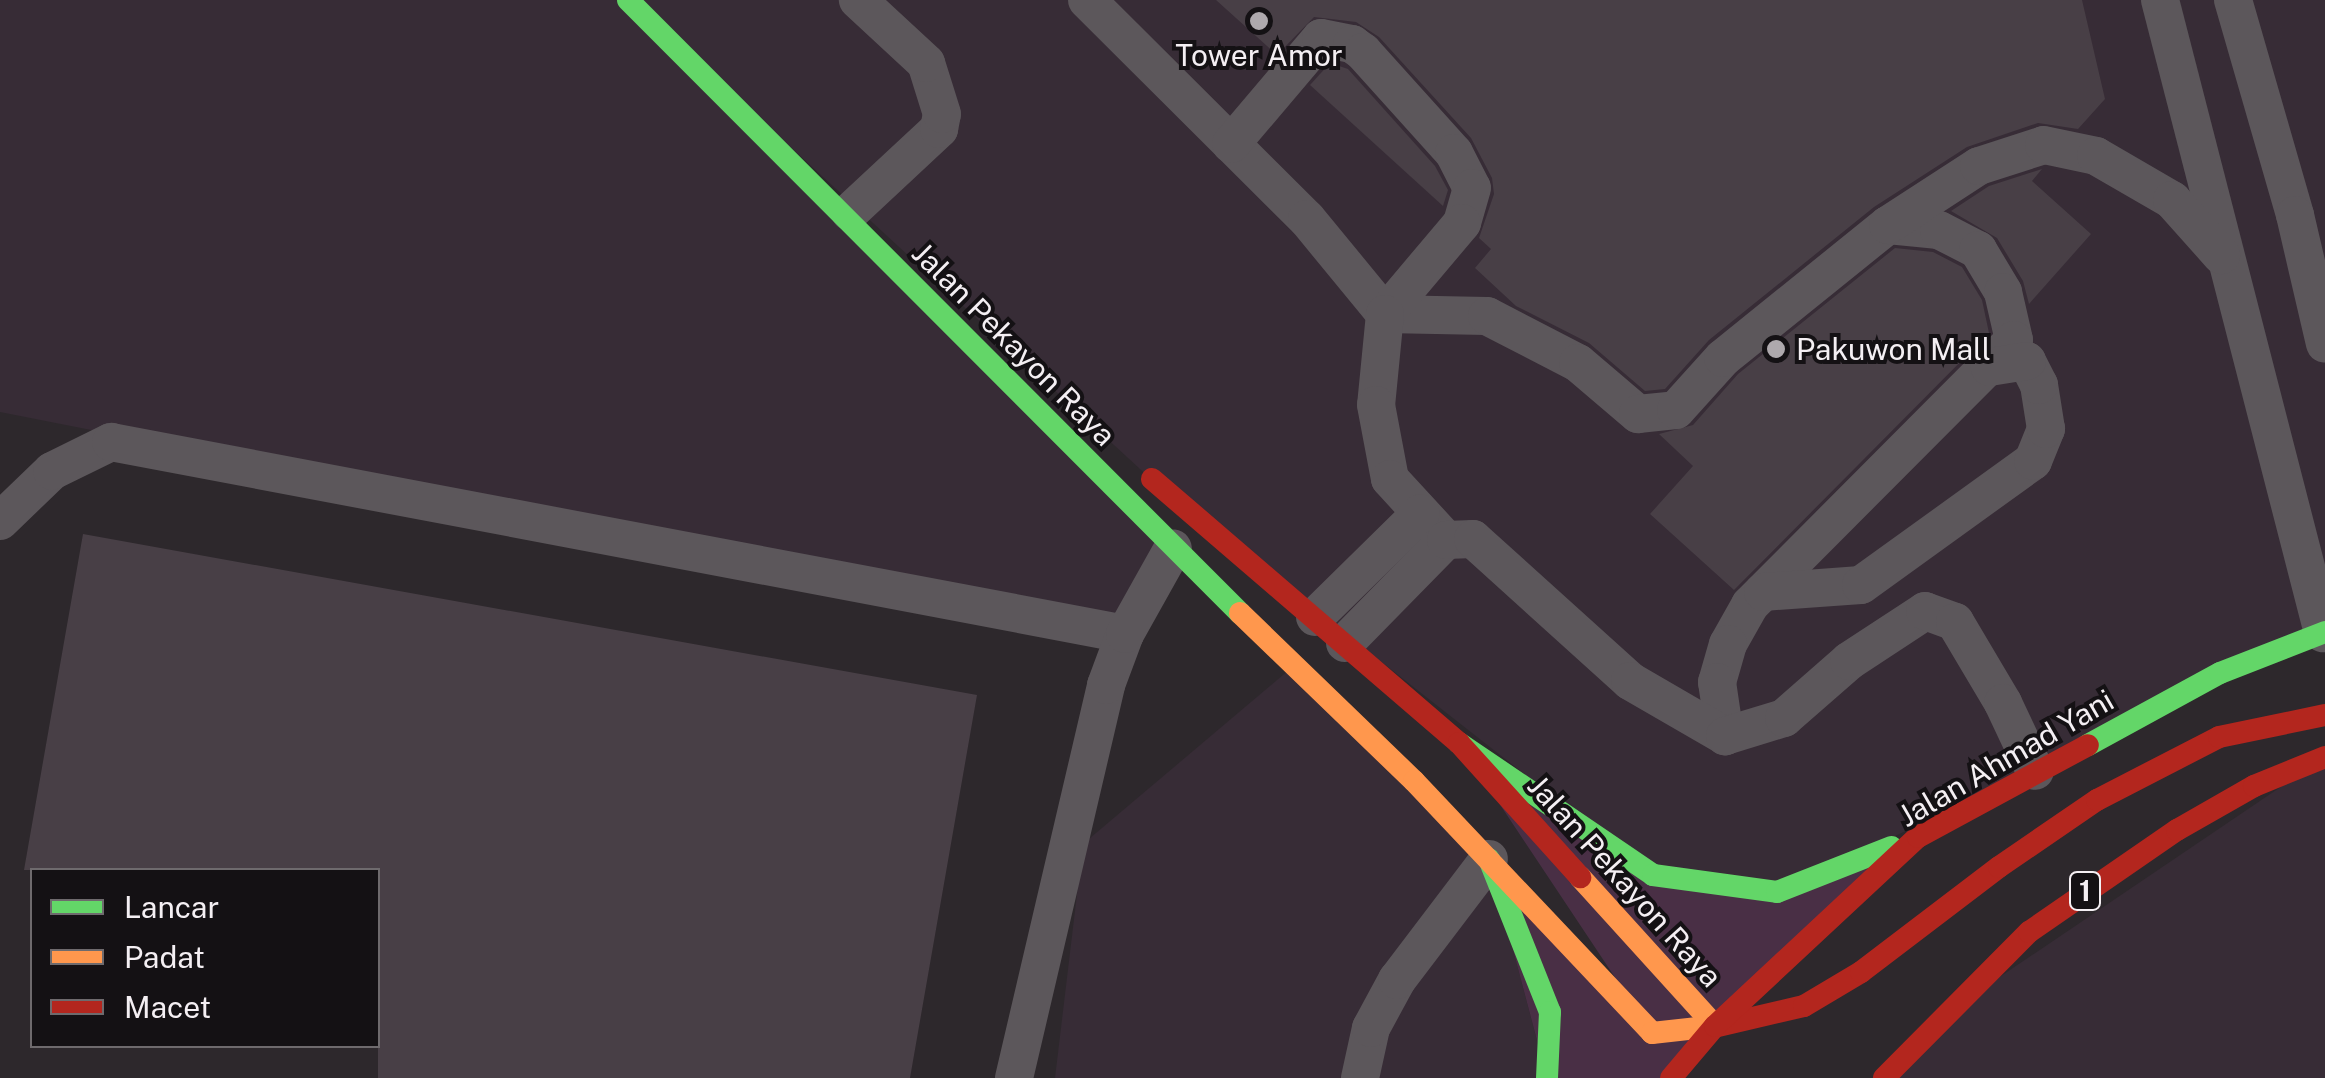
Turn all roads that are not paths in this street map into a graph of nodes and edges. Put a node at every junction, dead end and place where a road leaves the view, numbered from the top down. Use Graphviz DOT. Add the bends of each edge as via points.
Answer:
graph roads {
  1 [pos="630,0"];
  2 [pos="858,0"];
  3 [pos="1087,0"];
  4 [pos="2160,0"];
  5 [pos="2233,0"];
  6 [pos="1231,144"];
  7 [pos="850,212"];
  8 [pos="1888,225"];
  9 [pos="2229,265"];
  10 [pos="1386,314"];
  11 [pos="2325,344"];
  12 [pos="1989,367"];
  13 [pos="1050,388"];
  14 [pos="1136,466"];
  15 [pos="0,521"];
  16 [pos="1433,526"];
  17 [pos="1173,548"];
  18 [pos="1762,592"];
  19 [pos="1315,617"];
  20 [pos="2324,632"];
  21 [pos="1126,634"];
  22 [pos="1345,643"];
  23 [pos="2325,716"];
  24 [pos="1725,736"];
  25 [pos="1460,742"];
  26 [pos="2325,757"];
  27 [pos="2035,771"];
  28 [pos="1918,837"];
  29 [pos="1489,859"];
  30 [pos="1715,1026"];
  31 [pos="1719,1061"];
  32 [pos="1014,1078"];
  33 [pos="1360,1078"];
  34 [pos="1547,1078"];
  35 [pos="1671,1078"];
  36 [pos="1884,1078"];
  1 -- 7 [label="main road, Jalan Pekayon Raya"];
  1 -- 17 [label="main road, Jalan Pekayon Raya"];
  2 -- 7 [label="lane" via="926,63 942,114 939,129"];
  3 -- 6 [label="lane"];
  4 -- 9 [label="lane"];
  5 -- 11 [label="lane"];
  6 -- 10 [label="lane" via="1307,219"];
  6 -- 10 [label="lane" via="1321,38 1352,44 1413,102 1472,188 1462,222"];
  7 -- 13 [label="main road, Jalan Pekayon Raya"];
  8 -- 9 [label="lane" via="1978,166 2044,145 2096,156 2172,200"];
  8 -- 10 [label="lane" via="1724,358 1676,410 1638,414 1578,363 1487,316"];
  8 -- 12 [label="lane" via="1939,230 1978,250 2003,292 2014,340"];
  9 -- 20 [label="lane"];
  10 -- 16 [label="lane" via="1376,405 1390,479"];
  12 -- 18 [label="lane"];
  12 -- 18 [label="lane" via="2027,361 2039,385 2046,430 2033,461 1861,585"];
  14 -- 19 [label="main road, Jalan Pekayon Raya"];
  15 -- 21 [label="lane" via="52,471 112,442"];
  16 -- 19 [label="lane"];
  16 -- 22 [label="lane"];
  16 -- 24 [label="lane" via="1473,539 1630,681"];
  17 -- 21 [label="lane"];
  17 -- 29 [label="main road, Jalan Pekayon Raya"];
  18 -- 24 [label="lane" via="1728,644 1717,682"];
  19 -- 22 [label="main road, Jalan Pekayon Raya"];
  20 -- 27 [label="main road, Jalan Ahmad Yani" via="2220,673"];
  21 -- 32 [label="lane" via="1106,685"];
  22 -- 25 [label="main road, Jalan Pekayon Raya"];
  23 -- 30 [label="main road" via="2220,737 2097,800 1804,1006"];
  24 -- 27 [label="lane" via="1784,718 1849,661 1925,611 1955,622"];
  25 -- 28 [label="main road" via="1652,875 1777,892"];
  25 -- 30 [label="main road, Jalan Pekayon Raya"];
  26 -- 36 [label="main road, 1" via="2254,786 2093,885 2029,932"];
  27 -- 28 [label="main road, Jalan Ahmad Yani"];
  28 -- 30 [label="main road, Jalan Ahmad Yani"];
  29 -- 30 [label="main road, Jalan Pekayon Raya" via="1652,1034"];
  29 -- 33 [label="lane" via="1397,980 1371,1028"];
  29 -- 34 [label="main road" via="1550,1012"];
  30 -- 31 [label="main road"];
  30 -- 35 [label="main road, Jalan Ahmad Yani"];
}
